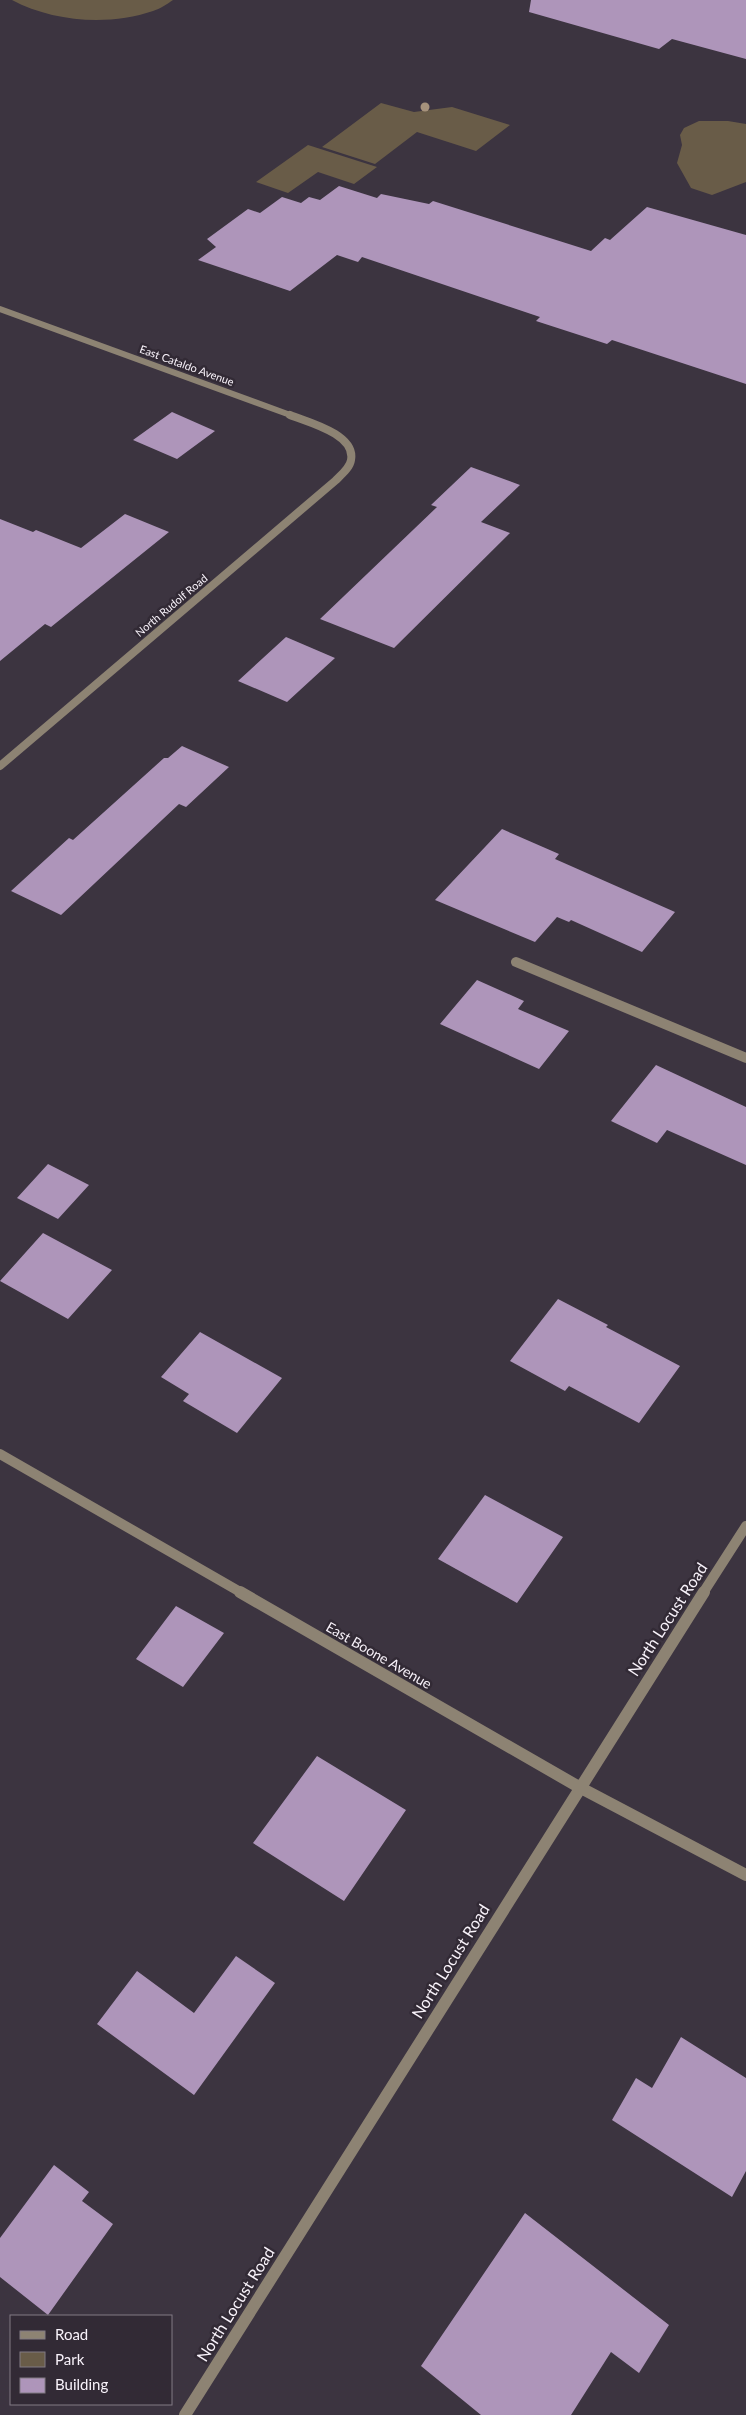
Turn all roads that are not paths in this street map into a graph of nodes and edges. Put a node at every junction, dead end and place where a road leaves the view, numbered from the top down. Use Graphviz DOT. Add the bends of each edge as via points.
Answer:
graph roads {
  1 [pos="0,309"];
  2 [pos="352,458"];
  3 [pos="0,766"];
  4 [pos="516,962"];
  5 [pos="746,1058"];
  6 [pos="0,1454"];
  7 [pos="746,1526"];
  8 [pos="579,1787"];
  9 [pos="746,1876"];
  10 [pos="185,2415"];
  1 -- 2 [label="street, East Cataldo Avenue" via="330,430 347,443"];
  2 -- 3 [label="street, North Rudolf Road" via="335,481"];
  4 -- 5 [label="street"];
  6 -- 8 [label="street, East Boone Avenue"];
  7 -- 8 [label="street, North Locust Road"];
  8 -- 9 [label="street, East Boone Avenue"];
  8 -- 10 [label="street, North Locust Road"];
}
